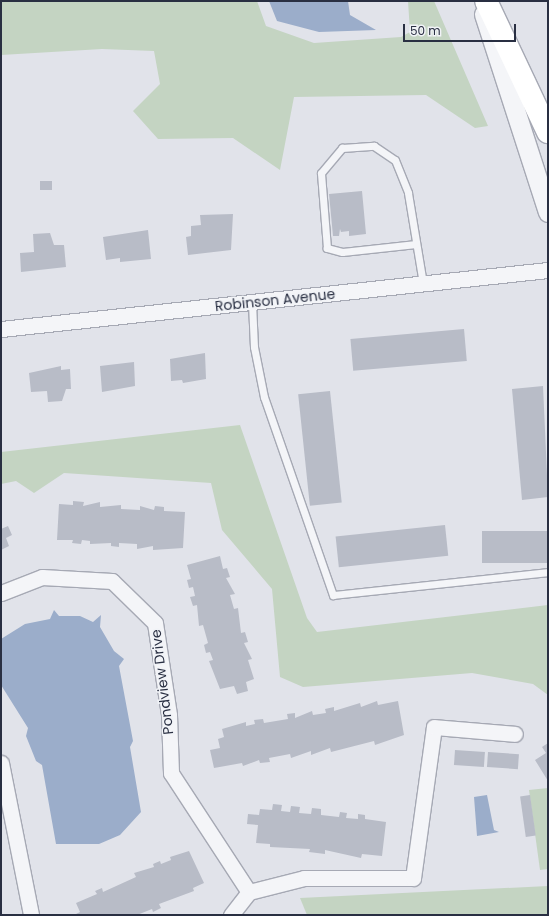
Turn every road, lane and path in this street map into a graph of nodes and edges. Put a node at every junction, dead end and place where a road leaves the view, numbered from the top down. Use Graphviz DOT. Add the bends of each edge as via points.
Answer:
graph roads {
  1 [pos="480,1"];
  2 [pos="486,1"];
  3 [pos="548,132"];
  4 [pos="548,212"];
  5 [pos="416,244"];
  6 [pos="548,270"];
  7 [pos="423,284"];
  8 [pos="252,303"];
  9 [pos="1,329"];
  10 [pos="548,572"];
  11 [pos="1,593"];
  12 [pos="515,734"];
  13 [pos="2,768"];
  14 [pos="250,892"];
  15 [pos="31,915"];
  16 [pos="231,915"];
  1 -- 4 [label="street"];
  2 -- 3 [label="highway"];
  5 -- 5 [label="lane" via="408,192 395,160 374,146 342,148 321,173 327,248 342,252"];
  5 -- 7 [label="lane"];
  6 -- 7 [label="street, Robinson Avenue"];
  7 -- 8 [label="street, Robinson Avenue"];
  8 -- 9 [label="street, Robinson Avenue"];
  8 -- 10 [label="lane" via="254,347 264,397 333,595"];
  11 -- 14 [label="street, Pondview Drive" via="42,577 112,581 155,623 169,715 171,773"];
  12 -- 14 [label="street" via="434,727 413,878 304,878"];
  13 -- 15 [label="street"];
  14 -- 16 [label="street"];
}
